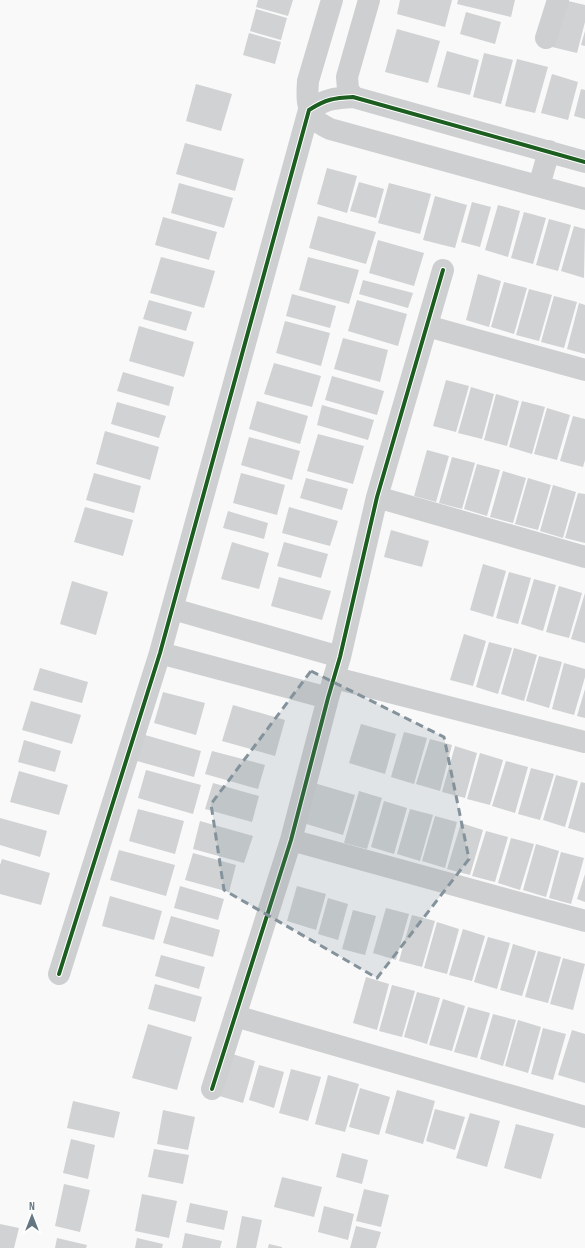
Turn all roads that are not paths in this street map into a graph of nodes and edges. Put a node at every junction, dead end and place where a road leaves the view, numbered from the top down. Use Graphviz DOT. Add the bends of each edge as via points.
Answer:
graph roads {
  1 [pos="332,0"];
  2 [pos="369,0"];
  3 [pos="558,0"];
  4 [pos="546,38"];
  5 [pos="354,97"];
  6 [pos="309,110"];
  7 [pos="549,151"];
  8 [pos="585,162"];
  9 [pos="539,186"];
  10 [pos="585,199"];
  11 [pos="443,270"];
  12 [pos="427,326"];
  13 [pos="585,370"];
  14 [pos="376,497"];
  15 [pos="585,557"];
  16 [pos="173,609"];
  17 [pos="160,653"];
  18 [pos="340,657"];
  19 [pos="331,688"];
  20 [pos="585,742"];
  21 [pos="291,840"];
  22 [pos="585,921"];
  23 [pos="58,974"];
  24 [pos="235,1016"];
  25 [pos="212,1089"];
  26 [pos="585,1117"];
  1 -- 6 [label="street" via="308,81"];
  2 -- 5 [label="street" via="347,78 348,89"];
  3 -- 4 [label="street"];
  5 -- 6 [label="street" via="322,102"];
  5 -- 7 [label="street"];
  6 -- 9 [label="street" via="316,121 330,129"];
  6 -- 16 [label="street"];
  7 -- 8 [label="street"];
  7 -- 9 [label="street"];
  9 -- 10 [label="street"];
  11 -- 12 [label="street"];
  12 -- 13 [label="street"];
  12 -- 14 [label="street"];
  14 -- 15 [label="street"];
  14 -- 18 [label="street"];
  16 -- 17 [label="street"];
  16 -- 18 [label="street"];
  17 -- 19 [label="street"];
  17 -- 23 [label="street"];
  18 -- 19 [label="street"];
  19 -- 20 [label="street"];
  19 -- 21 [label="street"];
  21 -- 22 [label="street"];
  21 -- 24 [label="street"];
  24 -- 25 [label="street"];
  24 -- 26 [label="street"];
}
